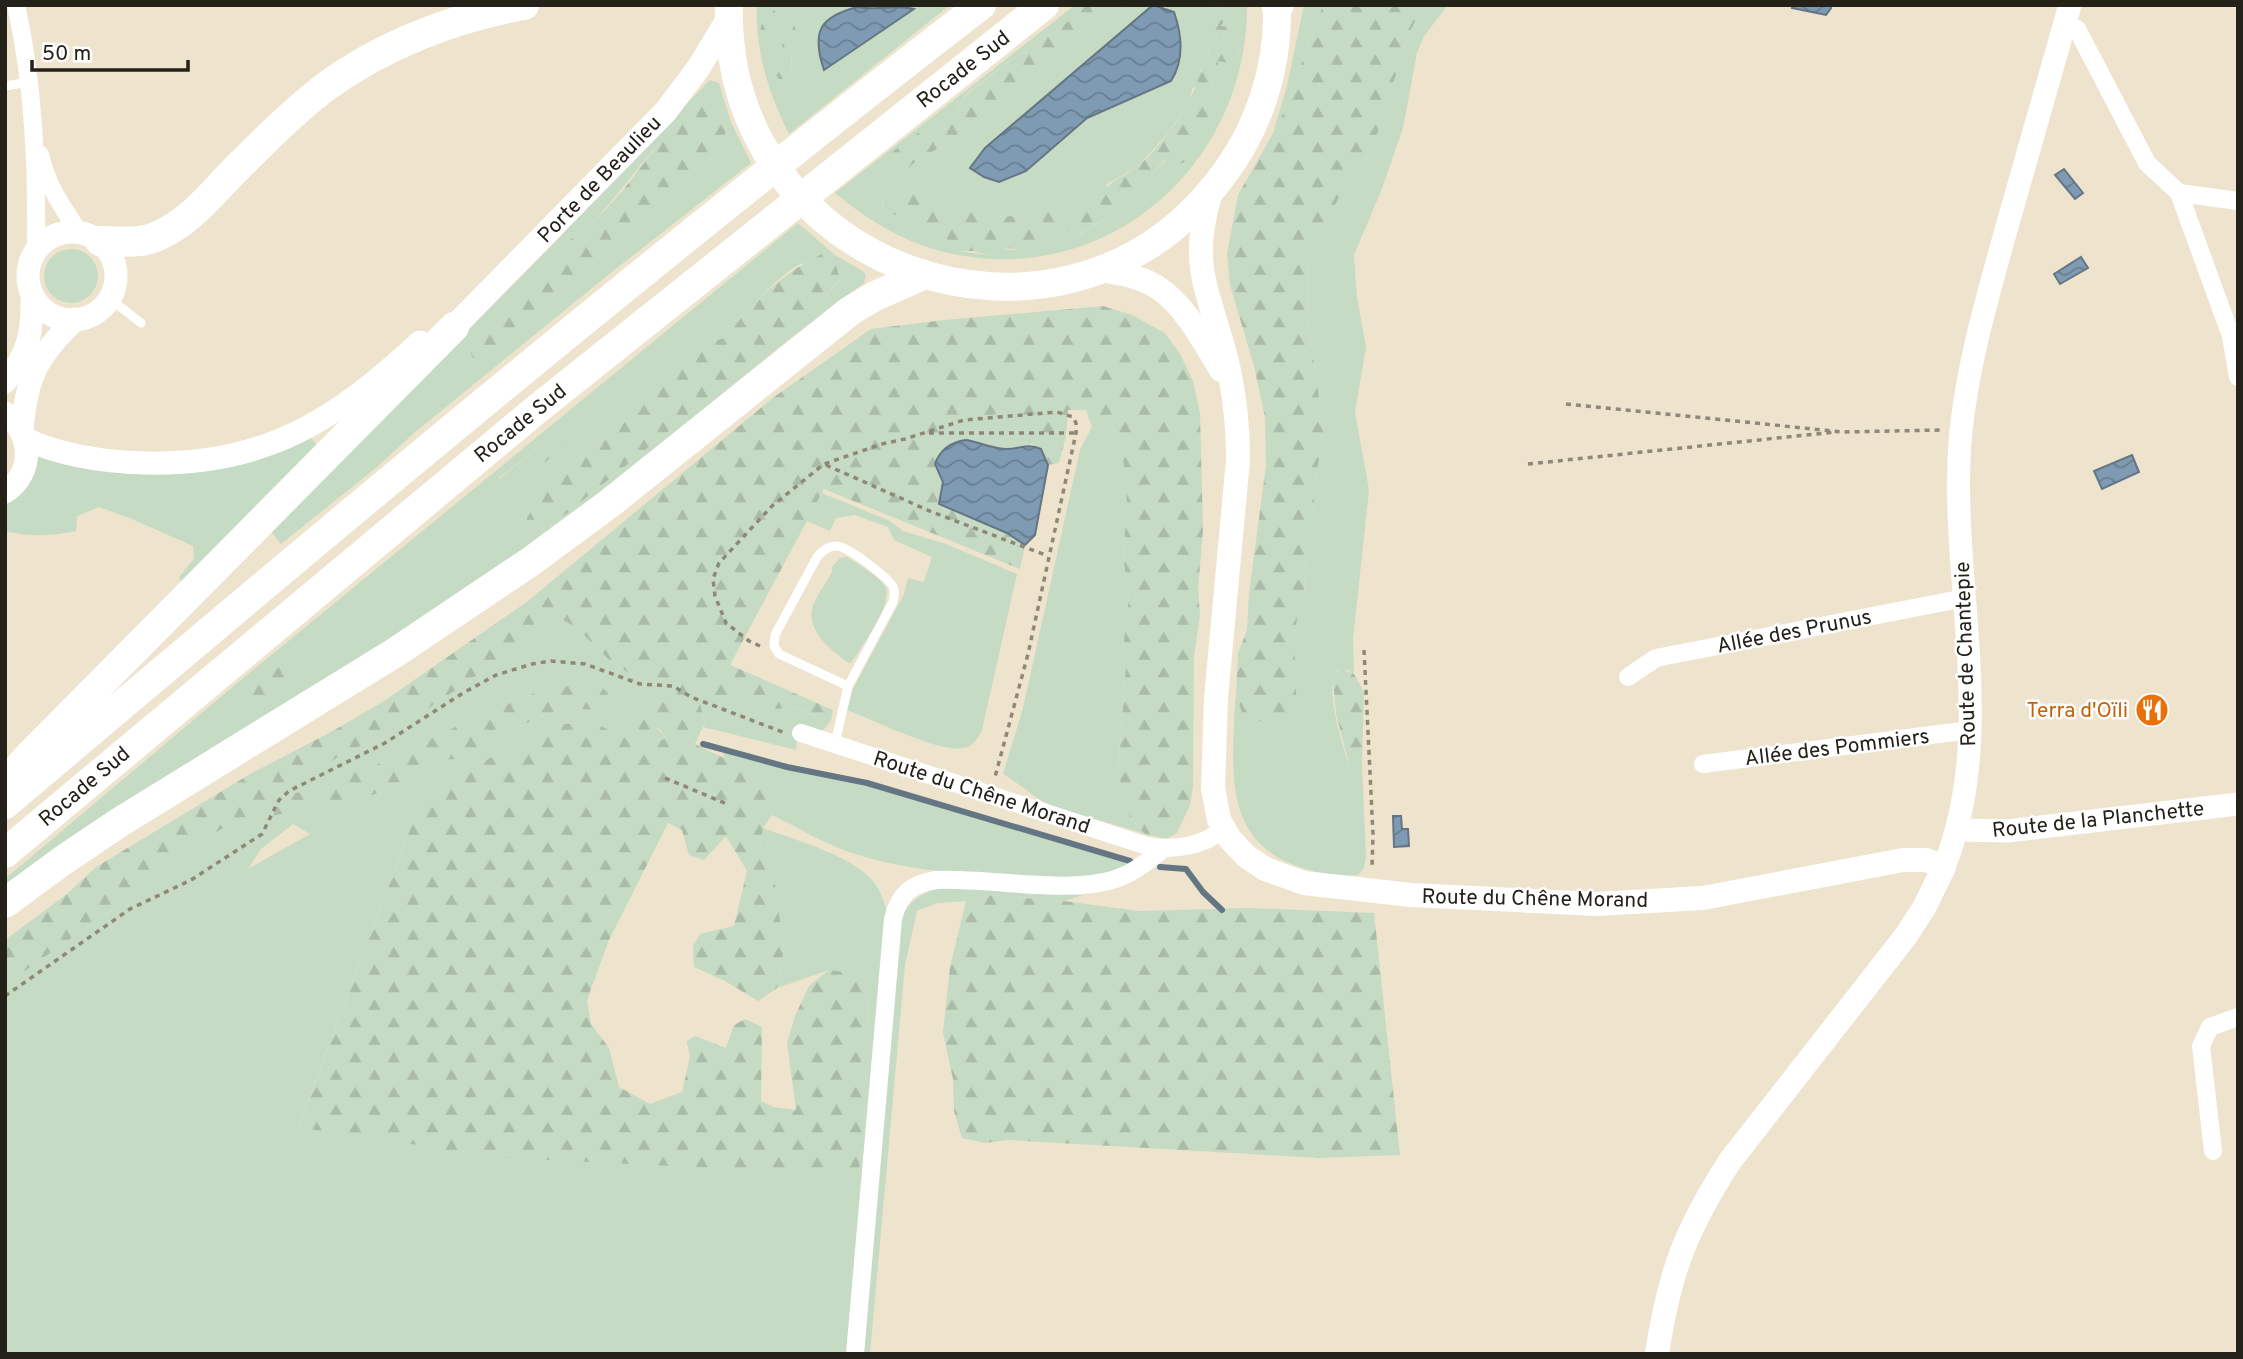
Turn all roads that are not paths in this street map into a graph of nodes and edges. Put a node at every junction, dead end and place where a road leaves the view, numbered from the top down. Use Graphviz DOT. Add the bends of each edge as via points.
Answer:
graph roads {
  1 [pos="16,5"];
  2 [pos="524,5"];
  3 [pos="981,5"];
  4 [pos="1045,5"];
  5 [pos="1278,6"];
  6 [pos="729,12"];
  7 [pos="2067,15"];
  8 [pos="29,82"];
  9 [pos="5,86"];
  10 [pos="33,125"];
  11 [pos="1211,192"];
  12 [pos="2179,193"];
  13 [pos="2238,201"];
  14 [pos="89,237"];
  15 [pos="36,250"];
  16 [pos="1099,270"];
  17 [pos="923,275"];
  18 [pos="32,294"];
  19 [pos="109,298"];
  20 [pos="76,319"];
  21 [pos="141,323"];
  22 [pos="454,327"];
  23 [pos="2238,377"];
  24 [pos="5,382"];
  25 [pos="1232,389"];
  26 [pos="5,414"];
  27 [pos="23,435"];
  28 [pos="5,492"];
  29 [pos="1965,598"];
  30 [pos="1628,677"];
  31 [pos="848,686"];
  32 [pos="1970,730"];
  33 [pos="801,733"];
  34 [pos="835,744"];
  35 [pos="1703,764"];
  36 [pos="5,784"];
  37 [pos="5,804"];
  38 [pos="2238,804"];
  39 [pos="1224,829"];
  40 [pos="1958,830"];
  41 [pos="1163,849"];
  42 [pos="5,853"];
  43 [pos="1944,867"];
  44 [pos="5,903"];
  45 [pos="2238,1017"];
  46 [pos="2213,1151"];
  47 [pos="855,1354"];
  48 [pos="1657,1354"];
  1 -- 8 [label="street"];
  2 -- 14 [label="highway" via="434,30 356,67 293,115 187,220 151,239"];
  3 -- 37 [label="highway, Rocade Sud" via="502,388"];
  4 -- 42 [label="highway, Rocade Sud" via="537,409"];
  5 -- 11 [label="main road" via="1272,65 1256,120"];
  6 -- 17 [label="main road" via="737,83 752,125 774,165 818,216 855,244"];
  6 -- 22 [label="main road, Porte de Beaulieu" via="699,67 666,111"];
  7 -- 12 [label="street" via="2147,163"];
  7 -- 29 [label="street, Route de Chantepie" via="1980,323 1961,430"];
  8 -- 9 [label="lane"];
  8 -- 10 [label="street"];
  10 -- 14 [label="street" via="50,188 60,207"];
  10 -- 15 [label="street"];
  11 -- 16 [label="main road" via="1171,230"];
  11 -- 25 [label="main road, Route du Chêne Morand" via="1200,241 1202,277"];
  12 -- 13 [label="street"];
  12 -- 23 [label="street" via="2231,337"];
  14 -- 15 [label="street" via="67,232 44,241"];
  14 -- 19 [label="street" via="114,262"];
  15 -- 18 [label="street" via="28,276"];
  16 -- 17 [label="main road" via="1011,287"];
  16 -- 25 [label="main road, Route du Chêne Morand" via="1140,278 1158,287 1196,330"];
  17 -- 44 [label="highway" via="850,311 610,503 458,612 120,822"];
  18 -- 20 [label="street" via="52,314"];
  18 -- 24 [label="street" via="30,336 24,355"];
  19 -- 20 [label="street" via="97,312"];
  19 -- 21 [label="lane"];
  20 -- 27 [label="street" via="55,340 27,384"];
  22 -- 27 [label="street" via="429,333 366,389 321,421 246,453 192,463 136,463 62,452"];
  22 -- 36 [label="highway"];
  25 -- 39 [label="main road, Route du Chêne Morand" via="1238,460 1213,776 1214,800"];
  26 -- 27 [label="street"];
  27 -- 28 [label="street" via="25,466"];
  29 -- 30 [label="street, Allée des Prunus" via="1656,658"];
  29 -- 32 [label="street, Route de Chantepie"];
  31 -- 31 [label="lane" via="895,592 881,575 843,547 828,547 817,557 775,635 775,646 779,654"];
  31 -- 34 [label="lane"];
  32 -- 35 [label="street, Allée des Pommiers"];
  32 -- 40 [label="street, Route de Chantepie"];
  33 -- 34 [label="street, Route du Chêne Morand"];
  34 -- 41 [label="street, Route du Chêne Morand"];
  38 -- 40 [label="street, Route de la Planchette" via="2008,831"];
  39 -- 41 [label="street, Route du Chêne Morand" via="1213,838"];
  39 -- 43 [label="main road, Route du Chêne Morand" via="1246,856 1276,875 1304,883 1487,900 1631,903 1703,898 1903,860 1926,860"];
  40 -- 43 [label="street, Route de Chantepie"];
  41 -- 47 [label="street, Route du Chêne Morand" via="1123,876 1098,883 922,882 896,905"];
  43 -- 48 [label="main road, Route de Chantepie" via="1905,937 1730,1161 1705,1200 1672,1276"];
  45 -- 46 [label="street" via="2210,1027 2201,1046"];
}
